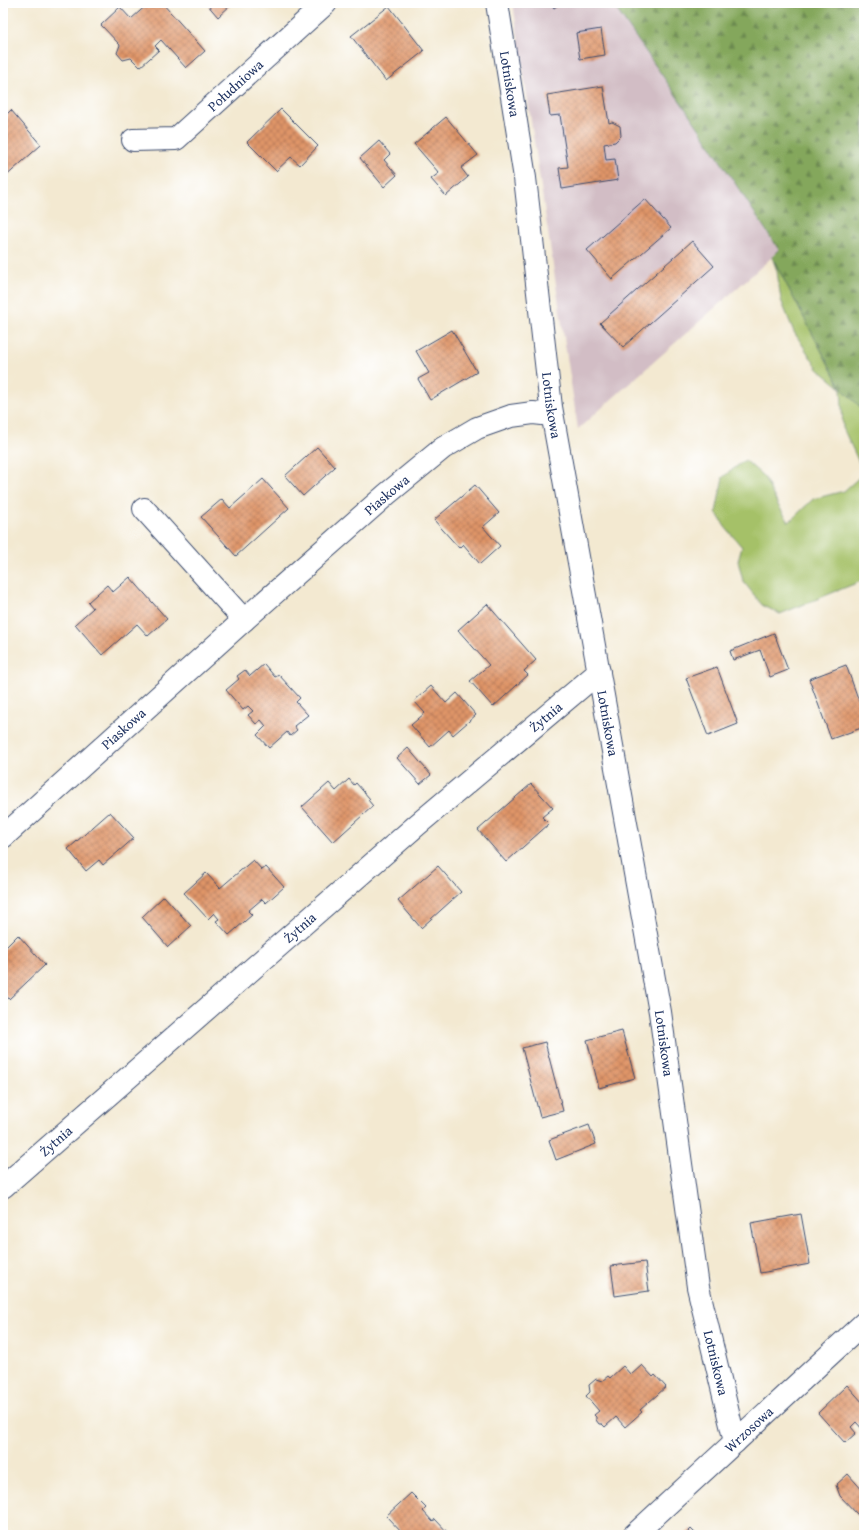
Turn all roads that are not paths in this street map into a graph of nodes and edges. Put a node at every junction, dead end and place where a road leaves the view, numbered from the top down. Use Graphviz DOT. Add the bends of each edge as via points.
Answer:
graph roads {
  1 [pos="326,3"];
  2 [pos="496,3"];
  3 [pos="133,140"];
  4 [pos="552,415"];
  5 [pos="144,509"];
  6 [pos="244,620"];
  7 [pos="599,672"];
  8 [pos="3,837"];
  9 [pos="3,1187"];
  10 [pos="864,1323"];
  11 [pos="735,1442"];
  12 [pos="634,1535"];
  1 -- 3 [label="street, Południowa" via="176,139"];
  2 -- 4 [label="street, Lotniskowa" via="525,178"];
  4 -- 6 [label="street, Piaskowa" via="533,413 511,416 477,428 443,448"];
  4 -- 7 [label="street, Lotniskowa"];
  5 -- 6 [label="street"];
  6 -- 8 [label="street, Piaskowa"];
  7 -- 9 [label="street, Żytnia" via="417,825"];
  7 -- 11 [label="street, Lotniskowa" via="660,1012 698,1287"];
  10 -- 11 [label="street, Wrzosowa"];
  11 -- 12 [label="street, Wrzosowa"];
}
